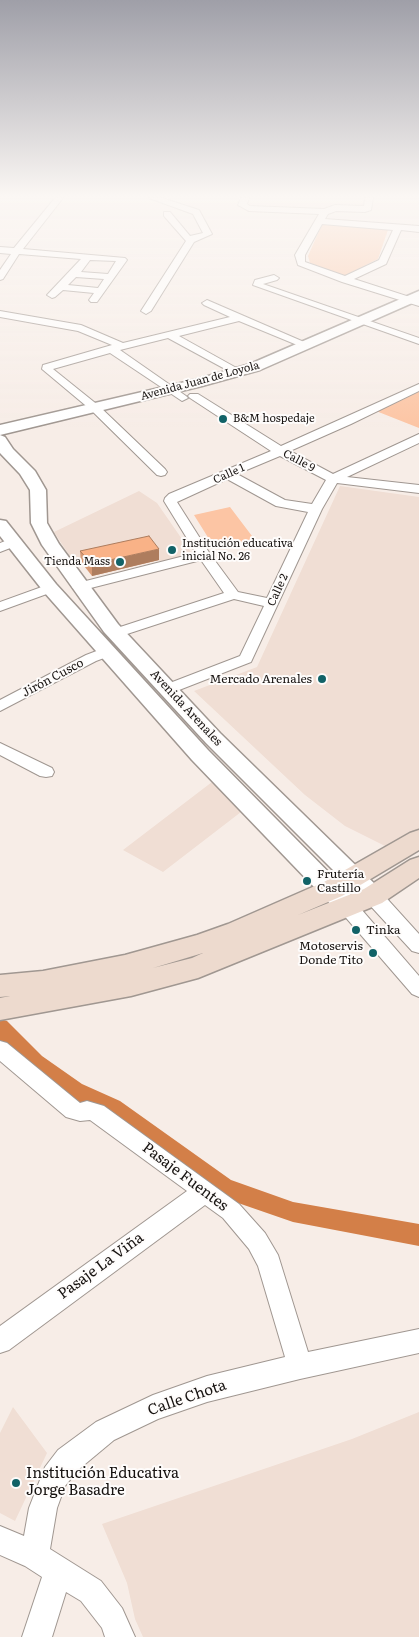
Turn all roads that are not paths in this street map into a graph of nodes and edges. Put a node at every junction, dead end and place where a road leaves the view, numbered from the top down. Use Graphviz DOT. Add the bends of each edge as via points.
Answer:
graph roads {
  1 [pos="74,274"];
  2 [pos="79,274"];
  3 [pos="113,274"];
  4 [pos="169,274"];
  5 [pos="329,274"];
  6 [pos="357,274"];
  7 [pos="111,277"];
  8 [pos="274,278"];
  9 [pos="345,280"];
  10 [pos="61,287"];
  11 [pos="101,291"];
  12 [pos="52,295"];
  13 [pos="94,300"];
  14 [pos="416,302"];
  15 [pos="208,303"];
  16 [pos="9,304"];
  17 [pos="146,311"];
  18 [pos="0,313"];
  19 [pos="240,318"];
  20 [pos="360,321"];
  21 [pos="376,326"];
  22 [pos="170,335"];
  23 [pos="419,341"];
  24 [pos="306,345"];
  25 [pos="117,348"];
  26 [pos="238,373"];
  27 [pos="419,386"];
  28 [pos="169,390"];
  29 [pos="188,397"];
  30 [pos="100,413"];
  31 [pos="0,438"];
  32 [pos="419,438"];
  33 [pos="280,451"];
  34 [pos="161,472"];
  35 [pos="229,475"];
  36 [pos="333,479"];
  37 [pos="419,489"];
  38 [pos="316,509"];
  39 [pos="39,523"];
  40 [pos="4,535"];
  41 [pos="204,555"];
  42 [pos="80,587"];
  43 [pos="50,588"];
  44 [pos="233,595"];
  45 [pos="268,602"];
  46 [pos="0,607"];
  47 [pos="116,633"];
  48 [pos="107,652"];
  49 [pos="168,689"];
  50 [pos="0,706"];
  51 [pos="0,748"];
  52 [pos="46,772"];
  53 [pos="419,839"];
  54 [pos="419,866"];
  55 [pos="352,892"];
  56 [pos="419,946"];
  57 [pos="0,986"];
  58 [pos="419,989"];
  59 [pos="0,1009"];
  60 [pos="0,1049"];
  61 [pos="204,1192"];
  62 [pos="0,1341"];
  63 [pos="419,1342"];
  64 [pos="300,1366"];
  65 [pos="0,1540"];
  66 [pos="47,1563"];
  67 [pos="37,1637"];
  68 [pos="120,1637"];
  1 -- 10 [label="street"];
  2 -- 7 [label="street"];
  3 -- 7 [label="street"];
  4 -- 17 [label="street"];
  5 -- 9 [label="street"];
  6 -- 9 [label="street"];
  7 -- 11 [label="street"];
  8 -- 20 [label="street" via="258,282 258,285"];
  9 -- 14 [label="street"];
  10 -- 11 [label="street"];
  10 -- 12 [label="street"];
  11 -- 13 [label="street"];
  14 -- 20 [label="street, Avenida Juan de Loyola"];
  14 -- 21 [label="street, Avenida Juan de Loyola"];
  15 -- 19 [label="street"];
  16 -- 18 [label="street"];
  18 -- 25 [label="street, Calle 9" via="81,328"];
  19 -- 22 [label="street"];
  19 -- 24 [label="street"];
  20 -- 21 [label="street"];
  20 -- 24 [label="street, Avenida Juan de Loyola"];
  21 -- 23 [label="street"];
  21 -- 29 [label="street, Avenida Juan de Loyola" via="274,374"];
  22 -- 25 [label="street"];
  22 -- 26 [label="street"];
  24 -- 26 [label="street, Avenida Juan de Loyola"];
  25 -- 28 [label="street, Calle 9"];
  25 -- 30 [label="street" via="47,369"];
  26 -- 28 [label="street, Avenida Juan de Loyola"];
  27 -- 33 [label="street, Calle 1"];
  28 -- 29 [label="street, Calle 9"];
  28 -- 30 [label="street, Avenida Juan de Loyola"];
  29 -- 30 [label="street, Avenida Juan de Loyola"];
  29 -- 33 [label="street, Calle 9"];
  30 -- 31 [label="street, Avenida Juan de Loyola"];
  30 -- 34 [label="street"];
  31 -- 39 [label="street, Avenida Arenales" via="7,452 26,470 38,490"];
  32 -- 36 [label="street"];
  33 -- 35 [label="street, Calle 1"];
  33 -- 36 [label="street, Calle 9"];
  35 -- 38 [label="street" via="282,503"];
  35 -- 41 [label="street, Calle 1" via="170,501"];
  36 -- 37 [label="street, Calle 9"];
  36 -- 38 [label="street, Calle 2"];
  38 -- 45 [label="street, Calle 2"];
  39 -- 40 [label="street"];
  39 -- 42 [label="street, Avenida Arenales"];
  40 -- 43 [label="street, Avenida Arenales"];
  41 -- 42 [label="street"];
  41 -- 44 [label="street, Calle 1"];
  42 -- 47 [label="street, Avenida Arenales"];
  43 -- 46 [label="street"];
  43 -- 48 [label="street, Avenida Arenales"];
  44 -- 45 [label="street"];
  44 -- 47 [label="street"];
  45 -- 49 [label="street, Calle 2" via="246,659"];
  47 -- 49 [label="street, Avenida Arenales"];
  48 -- 50 [label="street, Jirón Cusco"];
  48 -- 55 [label="street, Avenida Arenales" via="200,755"];
  49 -- 55 [label="street, Avenida Arenales"];
  51 -- 52 [label="street"];
  53 -- 55 [label="main road"];
  54 -- 55 [label="main road"];
  55 -- 56 [label="street, Avenida Arenales"];
  55 -- 57 [label="main road" via="170,954 90,973"];
  55 -- 58 [label="street, Avenida Arenales"];
  55 -- 59 [label="main road" via="233,954 167,976"];
  60 -- 61 [label="street, Pasaje Fuentes" via="74,1111 96,1112"];
  61 -- 62 [label="street, Pasaje La Viña"];
  61 -- 64 [label="street, Pasaje Fuentes" via="231,1211 269,1263"];
  63 -- 64 [label="street, Calle Chota"];
  64 -- 66 [label="street, Calle Chota" via="207,1389 153,1408 84,1445 55,1478 43,1508"];
  65 -- 66 [label="street"];
  66 -- 67 [label="street, Calle Chota"];
  66 -- 68 [label="street" via="91,1590 112,1618"];
}
